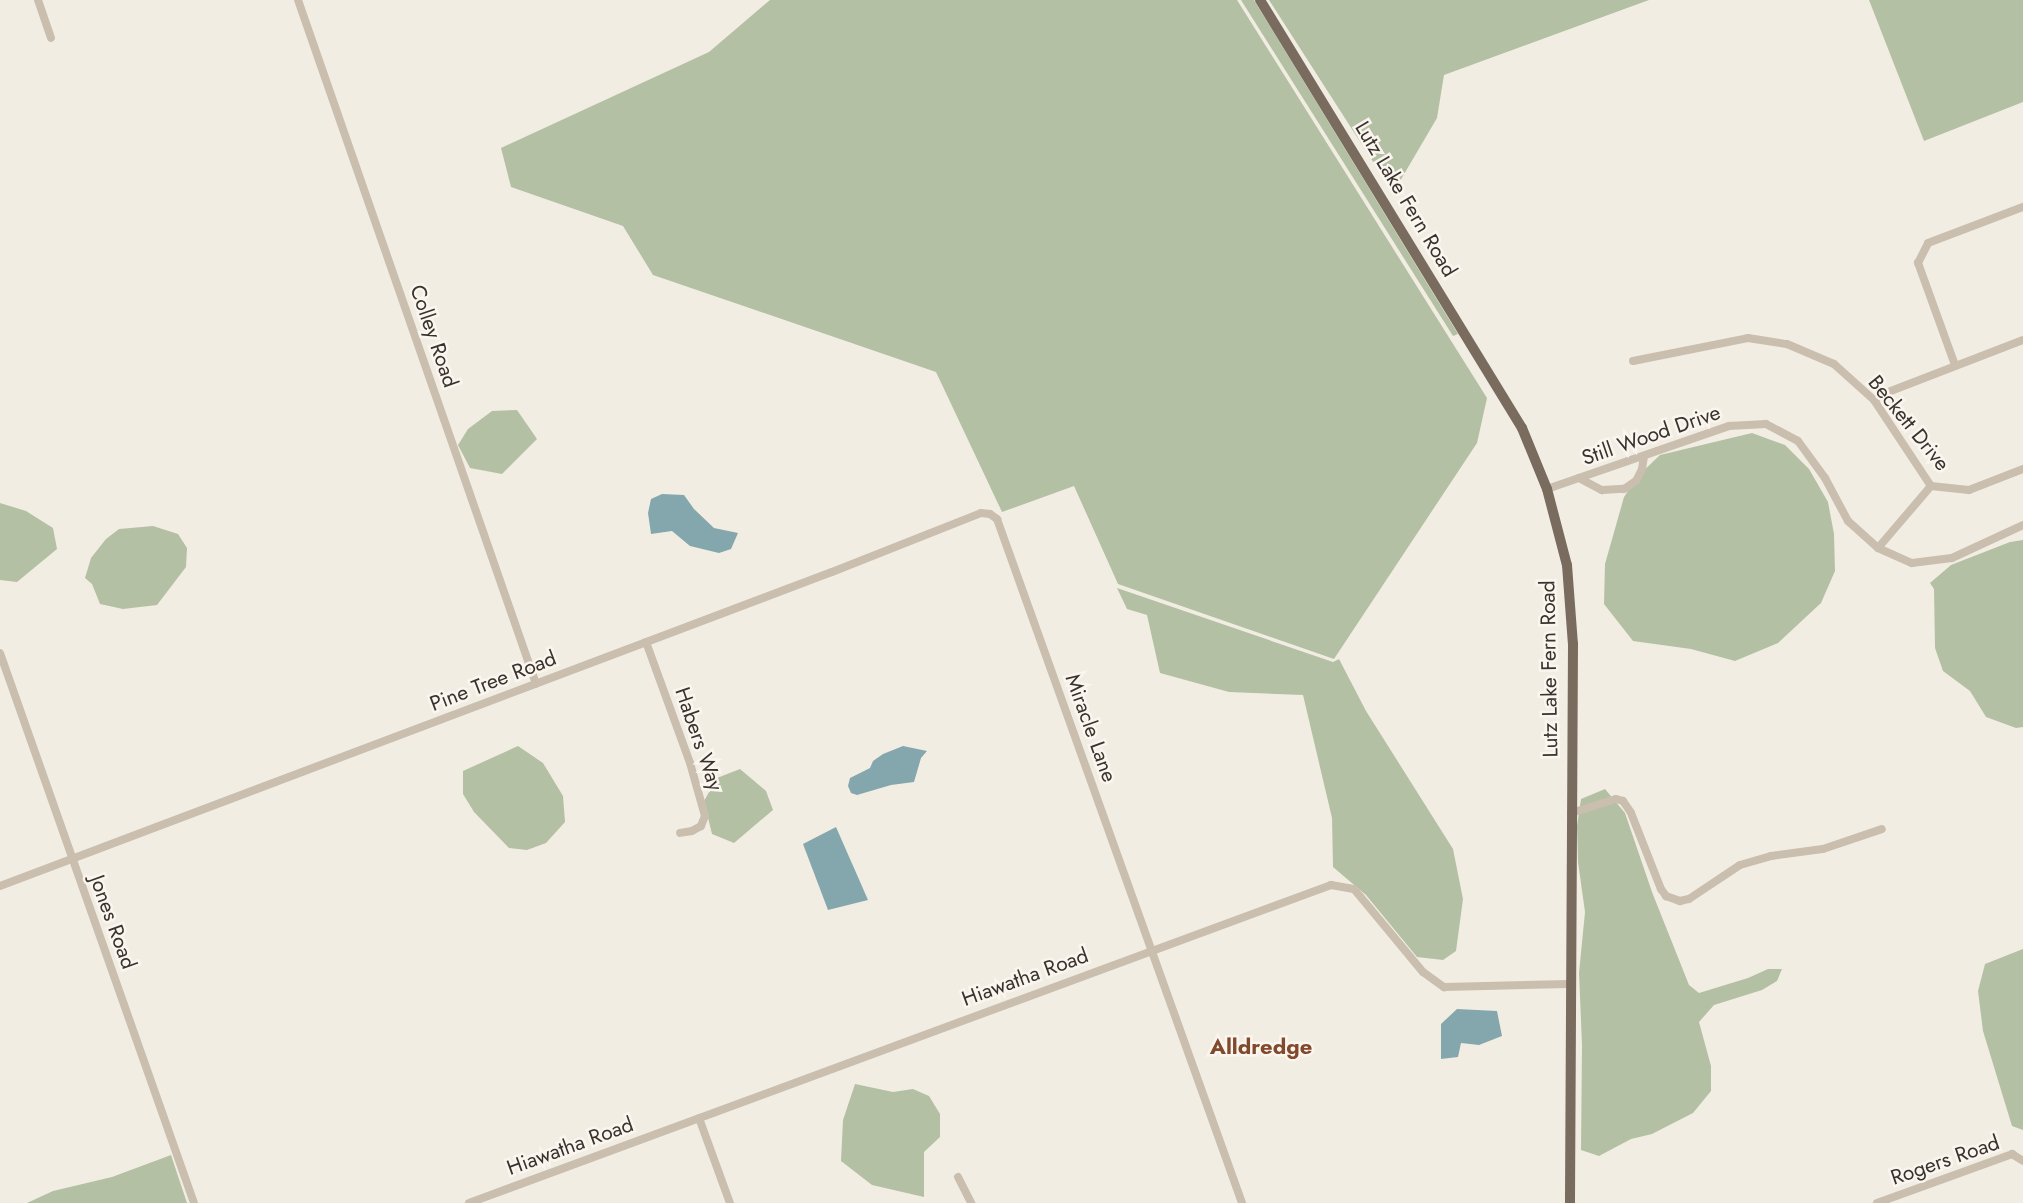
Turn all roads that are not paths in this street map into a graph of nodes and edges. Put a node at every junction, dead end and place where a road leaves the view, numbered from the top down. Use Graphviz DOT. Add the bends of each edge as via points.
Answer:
graph roads {
  1 [pos="38,0"];
  2 [pos="298,0"];
  3 [pos="1260,0"];
  4 [pos="51,38"];
  5 [pos="2023,207"];
  6 [pos="2023,340"];
  7 [pos="1634,361"];
  8 [pos="1954,365"];
  9 [pos="1874,400"];
  10 [pos="1644,456"];
  11 [pos="2023,469"];
  12 [pos="1579,478"];
  13 [pos="1930,486"];
  14 [pos="1547,489"];
  15 [pos="997,519"];
  16 [pos="2023,525"];
  17 [pos="1878,548"];
  18 [pos="646,642"];
  19 [pos="0,653"];
  20 [pos="536,684"];
  21 [pos="1571,813"];
  22 [pos="1882,829"];
  23 [pos="680,833"];
  24 [pos="71,859"];
  25 [pos="0,886"];
  26 [pos="1152,950"];
  27 [pos="1569,984"];
  28 [pos="699,1118"];
  29 [pos="2023,1161"];
  30 [pos="958,1177"];
  31 [pos="194,1203"];
  32 [pos="469,1203"];
  33 [pos="730,1203"];
  34 [pos="971,1203"];
  35 [pos="1242,1203"];
  36 [pos="1570,1203"];
  37 [pos="1876,1203"];
  1 -- 4 [label="street"];
  2 -- 20 [label="street, Colley Road"];
  3 -- 14 [label="main road, Lutz Lake Fern Road" via="1522,428"];
  5 -- 8 [label="street" via="1928,243 1918,263"];
  6 -- 8 [label="street"];
  7 -- 9 [label="street, Beckett Drive" via="1748,338 1787,344 1834,364"];
  8 -- 9 [label="street"];
  9 -- 13 [label="street, Beckett Drive"];
  10 -- 12 [label="street, Still Wood Drive"];
  10 -- 12 [label="street" via="1636,481 1624,489 1602,490"];
  10 -- 17 [label="street, Still Wood Drive" via="1729,426 1766,424 1798,441 1825,478 1848,521"];
  11 -- 13 [label="street, Beckett Drive" via="1969,490"];
  12 -- 14 [label="street, Still Wood Drive"];
  13 -- 17 [label="street"];
  14 -- 21 [label="main road, Lutz Lake Fern Road" via="1567,565 1571,604"];
  15 -- 18 [label="street, Pine Tree Road" via="981,513"];
  15 -- 26 [label="street, Miracle Lane"];
  16 -- 17 [label="street, Still Wood Drive" via="1952,558 1912,562"];
  18 -- 20 [label="street, Pine Tree Road"];
  18 -- 23 [label="street, Habers Way" via="705,816 701,826"];
  19 -- 24 [label="street, Jones Road"];
  20 -- 24 [label="street, Pine Tree Road"];
  21 -- 22 [label="street" via="1616,799 1623,801 1661,890 1680,901 1740,865 1822,849"];
  21 -- 27 [label="main road, Lutz Lake Fern Road"];
  24 -- 25 [label="street, Pine Tree Road"];
  24 -- 31 [label="street, Jones Road"];
  26 -- 27 [label="street, Hiawatha Road" via="1331,885 1354,889 1423,972 1444,987"];
  26 -- 28 [label="street, Hiawatha Road"];
  26 -- 35 [label="street, Miracle Lane"];
  27 -- 36 [label="main road, Lutz Lake Fern Road"];
  28 -- 32 [label="street, Hiawatha Road"];
  28 -- 33 [label="street"];
  29 -- 37 [label="street, Rogers Road" via="2012,1154"];
  30 -- 34 [label="street"];
}
